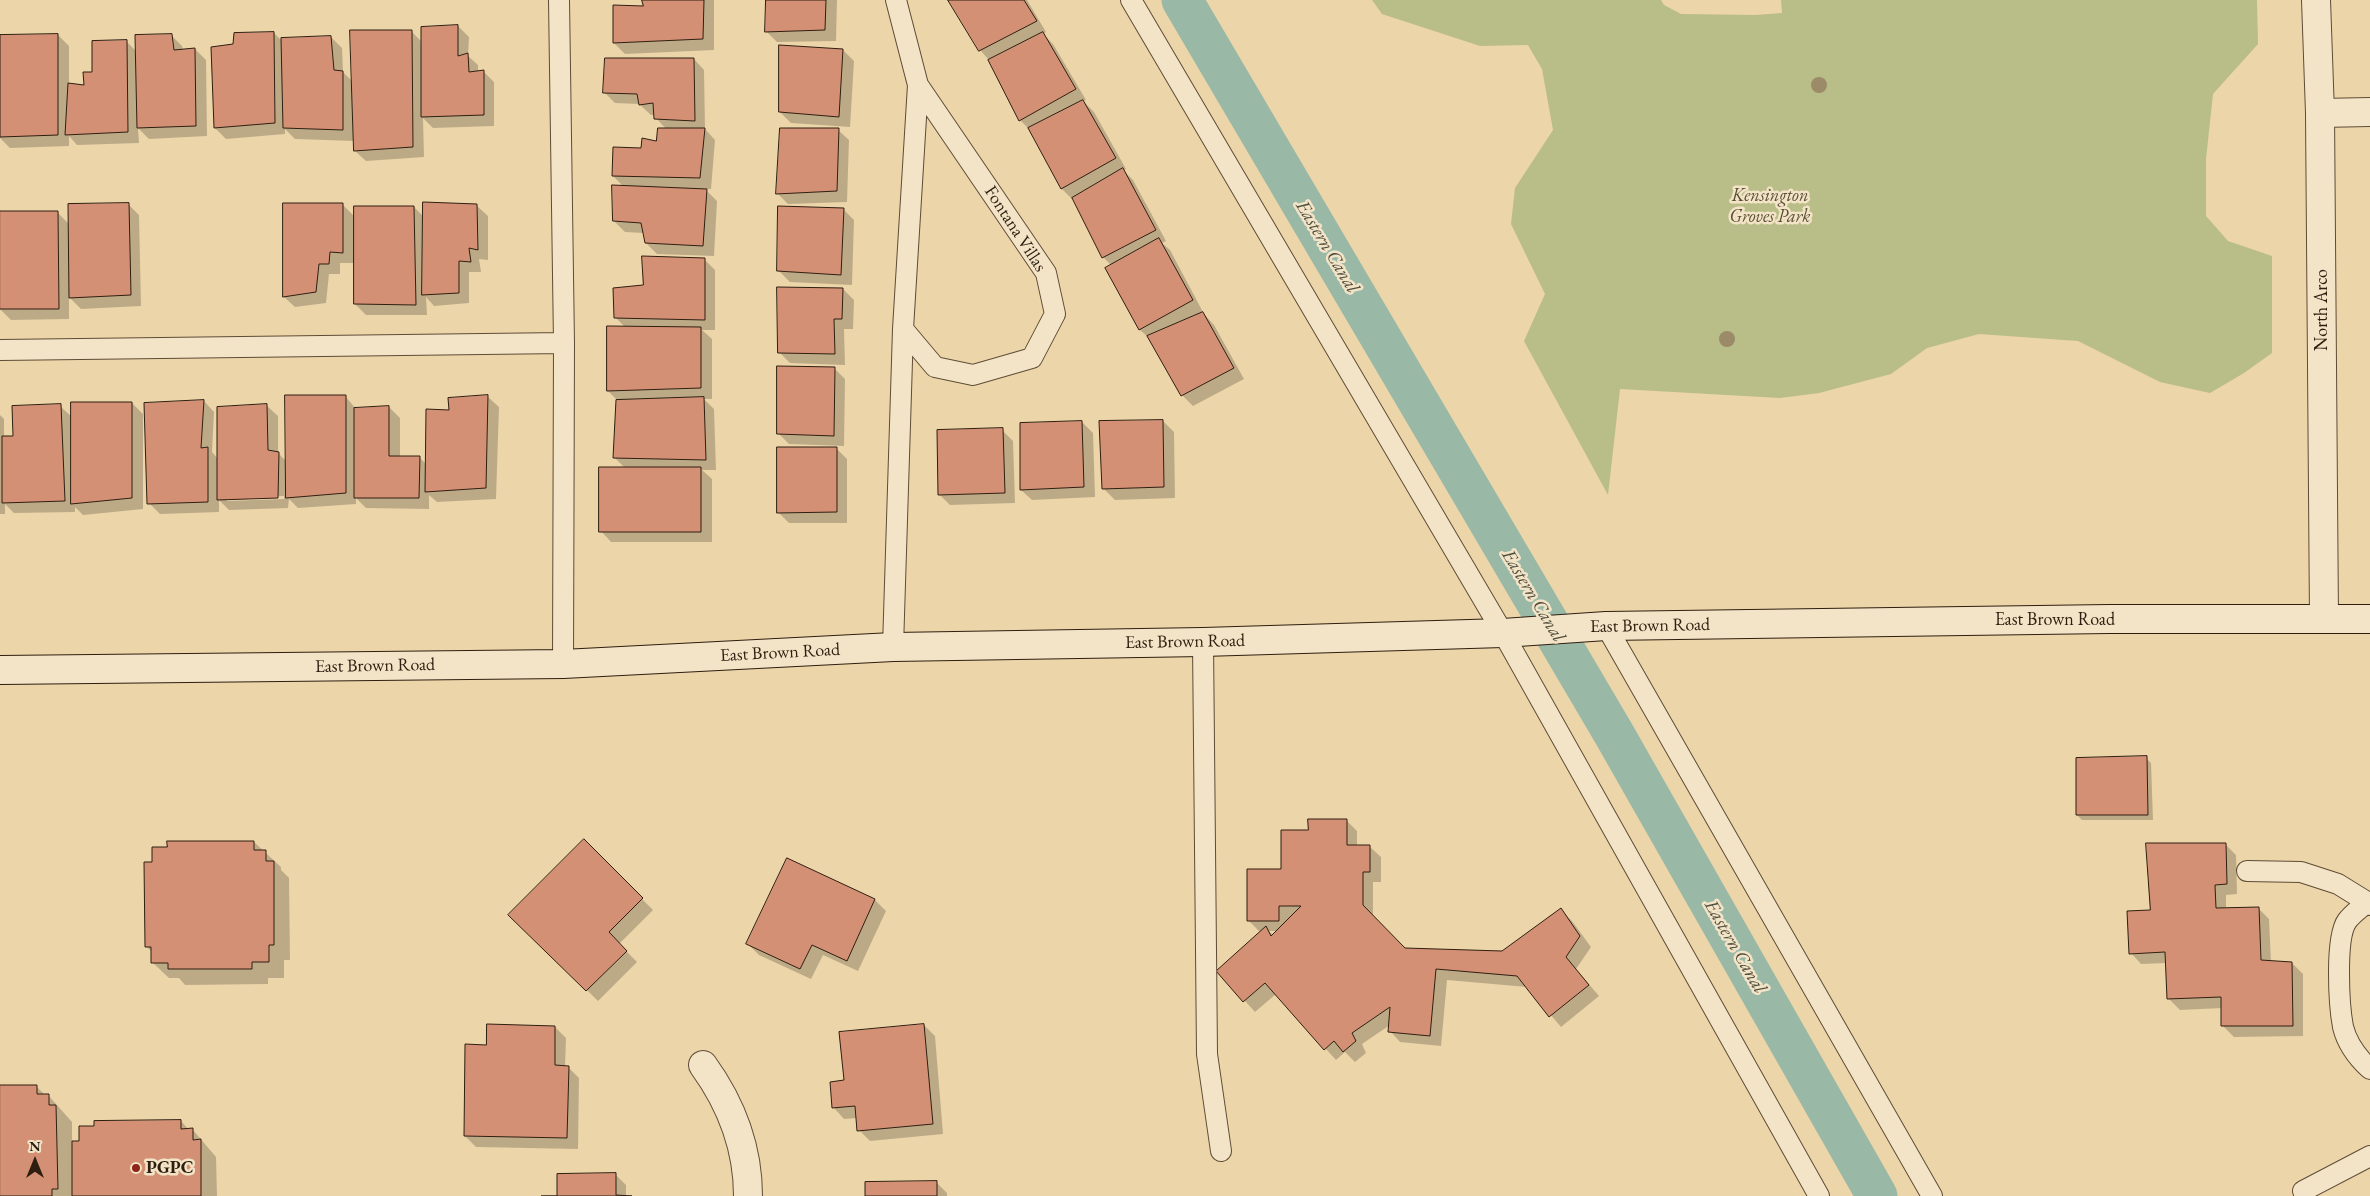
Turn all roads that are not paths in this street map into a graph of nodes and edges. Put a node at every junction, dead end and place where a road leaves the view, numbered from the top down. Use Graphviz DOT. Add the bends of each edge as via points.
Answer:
graph roads {
  1 [pos="559,0"];
  2 [pos="896,0"];
  3 [pos="1131,0"];
  4 [pos="2316,0"];
  5 [pos="918,85"];
  6 [pos="2370,112"];
  7 [pos="2320,113"];
  8 [pos="903,329"];
  9 [pos="564,343"];
  10 [pos="0,350"];
  11 [pos="2324,619"];
  12 [pos="2370,619"];
  13 [pos="1606,626"];
  14 [pos="1503,633"];
  15 [pos="1203,642"];
  16 [pos="893,647"];
  17 [pos="563,664"];
  18 [pos="0,670"];
  19 [pos="2248,871"];
  20 [pos="2368,903"];
  21 [pos="703,1066"];
  22 [pos="2370,1069"];
  23 [pos="1221,1150"];
  24 [pos="2370,1156"];
  25 [pos="2303,1191"];
  26 [pos="748,1196"];
  27 [pos="1819,1196"];
  28 [pos="1932,1196"];
  1 -- 9 [label="lane"];
  2 -- 5 [label="lane, Fontana Villas"];
  3 -- 14 [label="lane"];
  4 -- 7 [label="main road, North Arco"];
  5 -- 8 [label="lane, Fontana Villas"];
  5 -- 8 [label="lane, Fontana Villas" via="1046,273 1055,314 1032,358 973,375 935,367"];
  6 -- 7 [label="main road"];
  7 -- 11 [label="main road, North Arco"];
  8 -- 16 [label="lane, Fontana Villas"];
  9 -- 10 [label="lane"];
  9 -- 17 [label="lane"];
  11 -- 12 [label="main road, East Brown Road"];
  11 -- 13 [label="main road, East Brown Road"];
  13 -- 14 [label="main road, East Brown Road"];
  13 -- 28 [label="lane"];
  14 -- 15 [label="main road, East Brown Road"];
  14 -- 27 [label="lane"];
  15 -- 16 [label="main road, East Brown Road"];
  15 -- 23 [label="lane" via="1207,1054"];
  16 -- 17 [label="main road, East Brown Road"];
  17 -- 18 [label="main road, East Brown Road"];
  19 -- 20 [label="lane" via="2301,872 2338,884"];
  20 -- 22 [label="lane" via="2347,921 2338,968 2343,1028 2358,1058"];
  21 -- 26 [label="main road" via="721,1090 734,1119 744,1149"];
  24 -- 25 [label="lane"];
}
